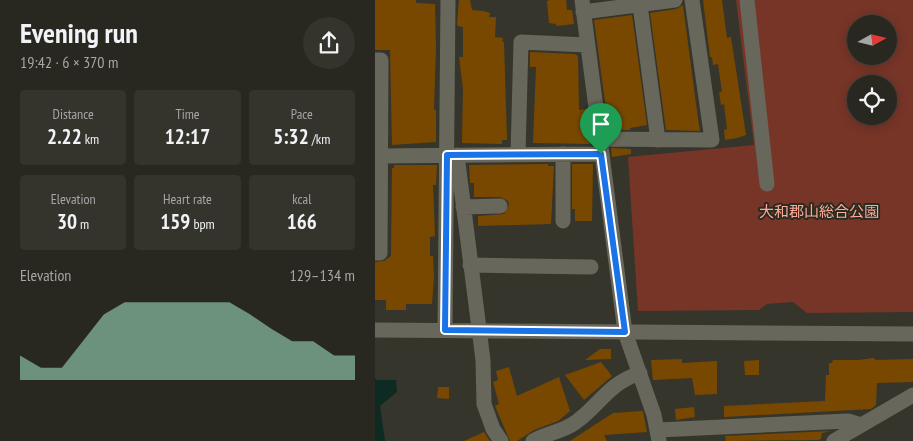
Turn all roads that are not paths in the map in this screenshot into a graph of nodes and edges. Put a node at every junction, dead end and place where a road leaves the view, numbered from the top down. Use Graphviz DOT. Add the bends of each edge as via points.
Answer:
graph roads {
  1 [pos="448,0"];
  2 [pos="675,0"];
  3 [pos="692,0"];
  4 [pos="747,0"];
  5 [pos="640,5"];
  6 [pos="582,6"];
  7 [pos="587,45"];
  8 [pos="375,60"];
  9 [pos="658,140"];
  10 [pos="601,146"];
  11 [pos="518,154"];
  12 [pos="563,154"];
  13 [pos="452,155"];
  14 [pos="380,156"];
  15 [pos="767,184"];
  16 [pos="500,206"];
  17 [pos="463,207"];
  18 [pos="563,221"];
  19 [pos="375,252"];
  20 [pos="470,265"];
  21 [pos="591,266"];
  22 [pos="375,330"];
  23 [pos="445,330"];
  24 [pos="625,332"];
  25 [pos="913,334"];
  26 [pos="640,373"];
  27 [pos="913,395"];
  28 [pos="861,425"];
  29 [pos="658,436"];
  30 [pos="501,441"];
  31 [pos="533,441"];
  32 [pos="834,441"];
  1 -- 13 [label="street"];
  2 -- 5 [label="street"];
  3 -- 9 [label="street" via="712,140"];
  4 -- 15 [label="street"];
  5 -- 6 [label="street"];
  5 -- 9 [label="street"];
  6 -- 7 [label="street"];
  7 -- 10 [label="street"];
  7 -- 11 [label="street" via="521,42"];
  8 -- 14 [label="street" via="381,60"];
  9 -- 10 [label="street"];
  10 -- 12 [label="street"];
  10 -- 24 [label="street"];
  11 -- 12 [label="street"];
  11 -- 13 [label="street"];
  12 -- 18 [label="street"];
  13 -- 14 [label="street"];
  13 -- 17 [label="street"];
  13 -- 23 [label="street"];
  14 -- 19 [label="street" via="380,253"];
  16 -- 17 [label="street"];
  17 -- 20 [label="street"];
  20 -- 21 [label="street"];
  20 -- 30 [label="street" via="483,360 484,404"];
  22 -- 23 [label="street"];
  23 -- 24 [label="street"];
  24 -- 25 [label="street"];
  24 -- 26 [label="street"];
  26 -- 29 [label="street"];
  26 -- 31 [label="street" via="620,382 575,423"];
  27 -- 28 [label="street"];
  28 -- 29 [label="street" via="848,421"];
  28 -- 32 [label="street"];
}
